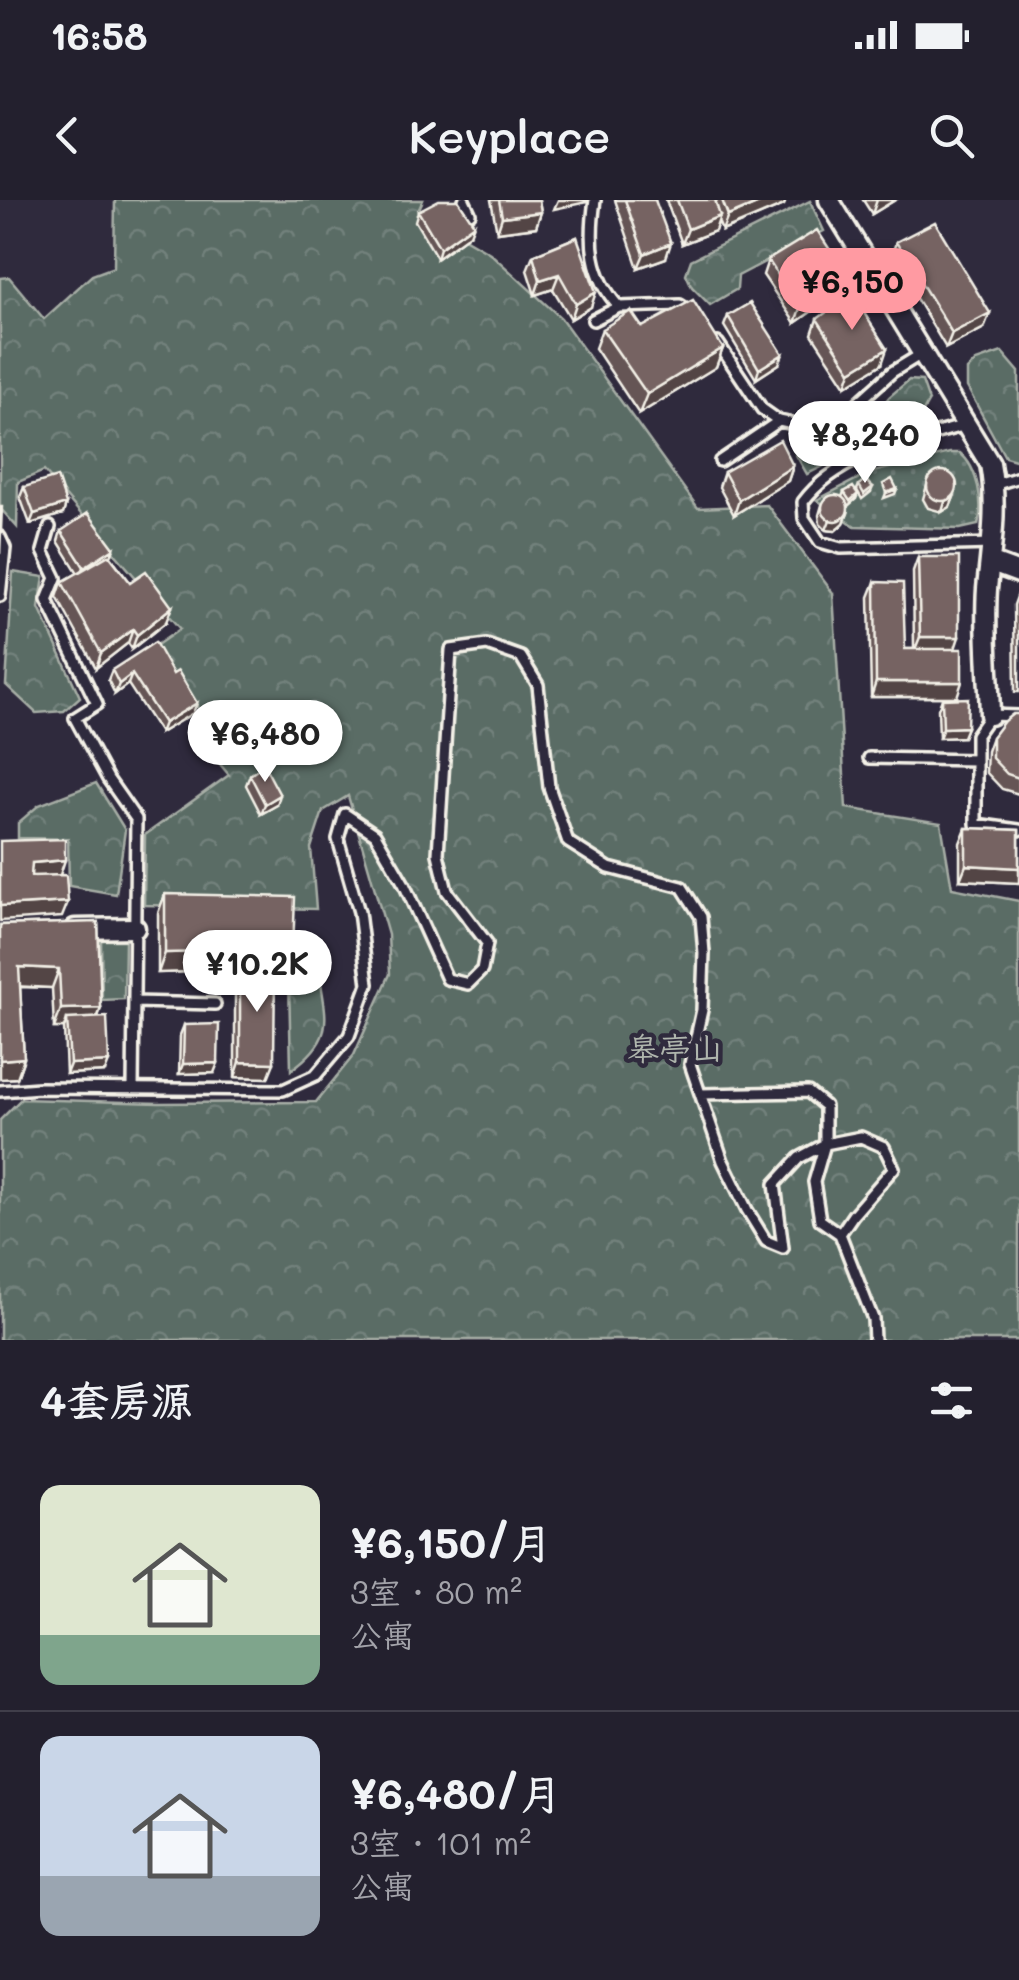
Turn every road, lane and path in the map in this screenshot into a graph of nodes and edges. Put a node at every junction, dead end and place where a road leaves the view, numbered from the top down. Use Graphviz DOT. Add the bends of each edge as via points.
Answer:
graph roads {
  1 [pos="464,200"];
  2 [pos="595,200"];
  3 [pos="829,200"];
  4 [pos="470,213"];
  5 [pos="619,306"];
  6 [pos="701,317"];
  7 [pos="593,320"];
  8 [pos="711,332"];
  9 [pos="923,353"];
  10 [pos="779,422"];
  11 [pos="966,425"];
  12 [pos="720,461"];
  13 [pos="1019,477"];
  14 [pos="994,485"];
  15 [pos="50,527"];
  16 [pos="0,537"];
  17 [pos="993,544"];
  18 [pos="992,563"];
  19 [pos="1019,574"];
  20 [pos="0,596"];
  21 [pos="990,716"];
  22 [pos="1019,716"];
  23 [pos="870,758"];
  24 [pos="976,760"];
  25 [pos="1019,830"];
  26 [pos="136,928"];
  27 [pos="58,929"];
  28 [pos="134,1002"];
  29 [pos="215,1004"];
  30 [pos="133,1088"];
  31 [pos="0,1092"];
  32 [pos="701,1094"];
  33 [pos="825,1144"];
  34 [pos="840,1234"];
  35 [pos="874,1340"];
  1 -- 4 [label="lane"];
  2 -- 5 [label="lane" via="589,238 603,290"];
  3 -- 9 [label="street"];
  5 -- 6 [label="lane" via="680,305"];
  5 -- 7 [label="lane"];
  8 -- 10 [label="lane" via="762,408"];
  9 -- 10 [label="lane" via="850,410 804,426"];
  9 -- 11 [label="street"];
  10 -- 12 [label="lane"];
  11 -- 14 [label="street" via="990,464"];
  11 -- 17 [label="lane" via="876,450 814,487 803,502 804,518 820,542 841,548"];
  13 -- 14 [label="lane"];
  14 -- 17 [label="street"];
  15 -- 26 [label="lane" via="43,551 56,578 47,600 97,704 75,718 136,819"];
  16 -- 20 [label="lane"];
  17 -- 18 [label="street"];
  18 -- 19 [label="street"];
  18 -- 21 [label="street"];
  21 -- 22 [label="lane"];
  21 -- 24 [label="lane" via="976,735"];
  23 -- 24 [label="lane"];
  24 -- 25 [label="lane" via="976,824"];
  26 -- 27 [label="street"];
  26 -- 28 [label="lane"];
  28 -- 29 [label="lane"];
  28 -- 30 [label="lane"];
  30 -- 31 [label="lane"];
  30 -- 32 [label="lane" via="284,1090 316,1074 349,1036 368,967 338,839 346,814 375,834 447,979 468,984 482,970 487,943 447,891 438,854 450,650 487,645 522,657 538,684 549,787 568,842 609,868 682,887 701,917 702,1010 690,1064"];
  32 -- 33 [label="lane" via="808,1092 825,1106"];
  32 -- 33 [label="lane" via="747,1210 766,1241 783,1248 775,1184 799,1158"];
  33 -- 34 [label="lane" via="814,1182 820,1220"];
  33 -- 34 [label="lane" via="861,1137 884,1147 894,1168"];
  34 -- 35 [label="lane" via="873,1319"];
}
